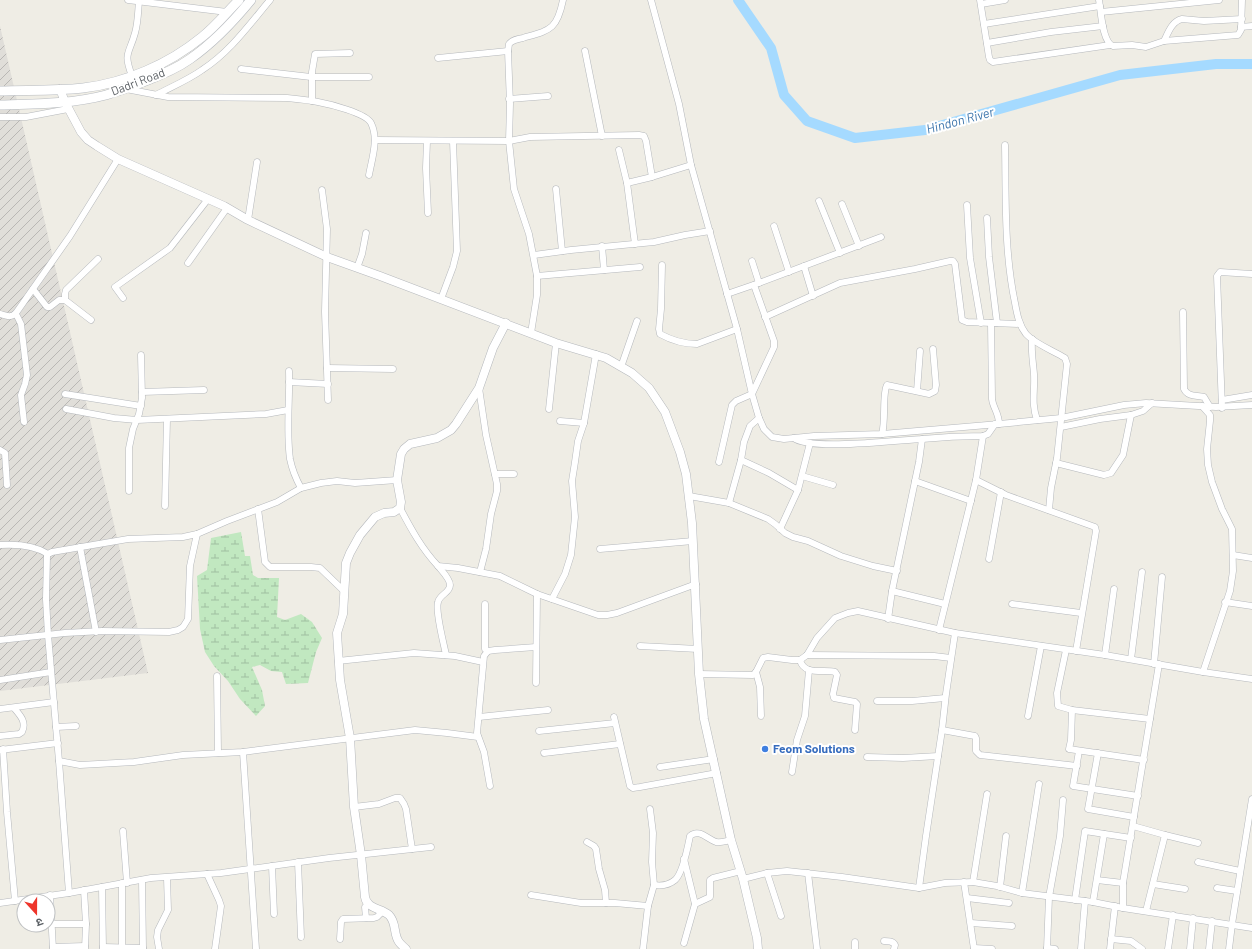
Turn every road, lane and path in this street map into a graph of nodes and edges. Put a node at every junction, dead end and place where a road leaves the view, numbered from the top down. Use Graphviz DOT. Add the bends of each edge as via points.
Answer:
graph roads {
  1 [pos="128,0"];
  2 [pos="239,0"];
  3 [pos="251,0"];
  4 [pos="270,0"];
  5 [pos="562,0"];
  6 [pos="651,0"];
  7 [pos="1005,0"];
  8 [pos="1219,0"];
  9 [pos="1242,0"];
  10 [pos="143,1"];
  11 [pos="980,2"];
  12 [pos="1165,2"];
  13 [pos="1100,6"];
  14 [pos="227,12"];
  15 [pos="1242,19"];
  16 [pos="984,24"];
  17 [pos="1103,26"];
  18 [pos="1252,26"];
  19 [pos="1241,27"];
  20 [pos="1164,41"];
  21 [pos="987,43"];
  22 [pos="1110,45"];
  23 [pos="508,51"];
  24 [pos="585,51"];
  25 [pos="350,53"];
  26 [pos="438,58"];
  27 [pos="241,69"];
  28 [pos="132,76"];
  29 [pos="312,77"];
  30 [pos="369,77"];
  31 [pos="125,89"];
  32 [pos="60,90"];
  33 [pos="0,91"];
  34 [pos="156,95"];
  35 [pos="548,96"];
  36 [pos="510,99"];
  37 [pos="312,101"];
  38 [pos="0,105"];
  39 [pos="67,105"];
  40 [pos="0,117"];
  41 [pos="602,136"];
  42 [pos="375,140"];
  43 [pos="427,141"];
  44 [pos="453,141"];
  45 [pos="509,141"];
  46 [pos="1005,145"];
  47 [pos="619,150"];
  48 [pos="118,159"];
  49 [pos="257,162"];
  50 [pos="691,165"];
  51 [pos="369,175"];
  52 [pos="652,177"];
  53 [pos="627,184"];
  54 [pos="556,189"];
  55 [pos="322,190"];
  56 [pos="208,199"];
  57 [pos="819,201"];
  58 [pos="842,204"];
  59 [pos="967,205"];
  60 [pos="227,208"];
  61 [pos="428,213"];
  62 [pos="987,218"];
  63 [pos="248,220"];
  64 [pos="774,226"];
  65 [pos="710,231"];
  66 [pos="366,233"];
  67 [pos="880,237"];
  68 [pos="635,244"];
  69 [pos="602,246"];
  70 [pos="859,246"];
  71 [pos="562,251"];
  72 [pos="840,253"];
  73 [pos="534,255"];
  74 [pos="327,257"];
  75 [pos="98,259"];
  76 [pos="752,261"];
  77 [pos="188,263"];
  78 [pos="662,265"];
  79 [pos="804,266"];
  80 [pos="640,267"];
  81 [pos="357,268"];
  82 [pos="604,270"];
  83 [pos="789,272"];
  84 [pos="1252,274"];
  85 [pos="537,276"];
  86 [pos="756,284"];
  87 [pos="33,289"];
  88 [pos="726,294"];
  89 [pos="814,296"];
  90 [pos="123,298"];
  91 [pos="441,299"];
  92 [pos="65,300"];
  93 [pos="1183,312"];
  94 [pos="0,314"];
  95 [pos="15,314"];
  96 [pos="765,317"];
  97 [pos="91,320"];
  98 [pos="637,321"];
  99 [pos="506,323"];
  100 [pos="981,323"];
  101 [pos="994,323"];
  102 [pos="1020,324"];
  103 [pos="737,329"];
  104 [pos="531,333"];
  105 [pos="1032,339"];
  106 [pos="556,343"];
  107 [pos="933,349"];
  108 [pos="920,351"];
  109 [pos="596,354"];
  110 [pos="141,355"];
  111 [pos="621,367"];
  112 [pos="327,368"];
  113 [pos="393,369"];
  114 [pos="289,371"];
  115 [pos="289,382"];
  116 [pos="328,384"];
  117 [pos="479,388"];
  118 [pos="204,390"];
  119 [pos="917,391"];
  120 [pos="142,392"];
  121 [pos="65,394"];
  122 [pos="752,394"];
  123 [pos="1252,395"];
  124 [pos="328,400"];
  125 [pos="1222,400"];
  126 [pos="1152,403"];
  127 [pos="141,406"];
  128 [pos="1202,406"];
  129 [pos="1252,406"];
  130 [pos="1210,407"];
  131 [pos="1222,408"];
  132 [pos="66,409"];
  133 [pos="549,409"];
  134 [pos="288,410"];
  135 [pos="1131,415"];
  136 [pos="759,418"];
  137 [pos="1061,418"];
  138 [pos="167,419"];
  139 [pos="137,420"];
  140 [pos="1037,420"];
  141 [pos="560,421"];
  142 [pos="24,422"];
  143 [pos="584,423"];
  144 [pos="997,424"];
  145 [pos="1061,427"];
  146 [pos="882,434"];
  147 [pos="983,436"];
  148 [pos="794,438"];
  149 [pos="922,438"];
  150 [pos="810,443"];
  151 [pos="0,450"];
  152 [pos="741,460"];
  153 [pos="719,462"];
  154 [pos="1056,463"];
  155 [pos="495,474"];
  156 [pos="514,474"];
  157 [pos="802,476"];
  158 [pos="397,480"];
  159 [pos="976,480"];
  160 [pos="915,481"];
  161 [pos="7,485"];
  162 [pos="833,485"];
  163 [pos="301,488"];
  164 [pos="798,490"];
  165 [pos="129,491"];
  166 [pos="1001,492"];
  167 [pos="689,496"];
  168 [pos="971,501"];
  169 [pos="729,503"];
  170 [pos="165,506"];
  171 [pos="400,508"];
  172 [pos="258,509"];
  173 [pos="1049,510"];
  174 [pos="780,529"];
  175 [pos="197,534"];
  176 [pos="693,541"];
  177 [pos="0,545"];
  178 [pos="80,547"];
  179 [pos="600,549"];
  180 [pos="48,554"];
  181 [pos="1233,555"];
  182 [pos="1252,558"];
  183 [pos="989,559"];
  184 [pos="438,566"];
  185 [pos="896,571"];
  186 [pos="480,572"];
  187 [pos="1142,572"];
  188 [pos="1162,577"];
  189 [pos="696,584"];
  190 [pos="1114,589"];
  191 [pos="344,591"];
  192 [pos="892,591"];
  193 [pos="537,594"];
  194 [pos="552,599"];
  195 [pos="1225,602"];
  196 [pos="485,604"];
  197 [pos="945,604"];
  198 [pos="1012,604"];
  199 [pos="1252,606"];
  200 [pos="1082,613"];
  201 [pos="888,619"];
  202 [pos="938,630"];
  203 [pos="96,632"];
  204 [pos="955,633"];
  205 [pos="48,635"];
  206 [pos="0,640"];
  207 [pos="536,646"];
  208 [pos="640,646"];
  209 [pos="1041,646"];
  210 [pos="698,649"];
  211 [pos="1066,650"];
  212 [pos="488,651"];
  213 [pos="1076,651"];
  214 [pos="446,655"];
  215 [pos="806,655"];
  216 [pos="1105,655"];
  217 [pos="951,658"];
  218 [pos="1131,659"];
  219 [pos="800,660"];
  220 [pos="338,661"];
  221 [pos="483,662"];
  222 [pos="1157,664"];
  223 [pos="809,670"];
  224 [pos="51,672"];
  225 [pos="756,672"];
  226 [pos="1203,672"];
  227 [pos="699,674"];
  228 [pos="216,676"];
  229 [pos="1252,678"];
  230 [pos="0,680"];
  231 [pos="536,683"];
  232 [pos="945,698"];
  233 [pos="876,701"];
  234 [pos="54,702"];
  235 [pos="14,708"];
  236 [pos="0,709"];
  237 [pos="548,710"];
  238 [pos="1072,710"];
  239 [pos="761,716"];
  240 [pos="1028,716"];
  241 [pos="479,717"];
  242 [pos="1150,719"];
  243 [pos="76,726"];
  244 [pos="56,727"];
  245 [pos="855,730"];
  246 [pos="942,730"];
  247 [pos="539,731"];
  248 [pos="0,736"];
  249 [pos="478,737"];
  250 [pos="350,738"];
  251 [pos="58,743"];
  252 [pos="620,744"];
  253 [pos="2,749"];
  254 [pos="1079,751"];
  255 [pos="243,752"];
  256 [pos="218,753"];
  257 [pos="544,753"];
  258 [pos="1098,753"];
  259 [pos="938,756"];
  260 [pos="867,758"];
  261 [pos="714,759"];
  262 [pos="59,760"];
  263 [pos="1144,760"];
  264 [pos="1077,766"];
  265 [pos="660,767"];
  266 [pos="792,772"];
  267 [pos="717,773"];
  268 [pos="1039,784"];
  269 [pos="490,786"];
  270 [pos="1092,789"];
  271 [pos="987,794"];
  272 [pos="1138,796"];
  273 [pos="1252,799"];
  274 [pos="1063,800"];
  275 [pos="354,807"];
  276 [pos="650,809"];
  277 [pos="1134,817"];
  278 [pos="1133,826"];
  279 [pos="123,831"];
  280 [pos="1104,834"];
  281 [pos="1165,835"];
  282 [pos="1006,836"];
  283 [pos="1131,838"];
  284 [pos="731,840"];
  285 [pos="1245,841"];
  286 [pos="587,842"];
  287 [pos="1198,843"];
  288 [pos="1252,843"];
  289 [pos="431,847"];
  290 [pos="412,849"];
  291 [pos="361,855"];
  292 [pos="684,859"];
  293 [pos="298,862"];
  294 [pos="1198,862"];
  295 [pos="272,866"];
  296 [pos="251,869"];
  297 [pos="1240,872"];
  298 [pos="808,873"];
  299 [pos="207,874"];
  300 [pos="767,874"];
  301 [pos="742,875"];
  302 [pos="167,878"];
  303 [pos="142,880"];
  304 [pos="1097,880"];
  305 [pos="964,882"];
  306 [pos="973,882"];
  307 [pos="124,883"];
  308 [pos="1123,883"];
  309 [pos="1153,884"];
  310 [pos="654,885"];
  311 [pos="1000,886"];
  312 [pos="102,887"];
  313 [pos="919,888"];
  314 [pos="1217,888"];
  315 [pos="1185,889"];
  316 [pos="84,890"];
  317 [pos="1237,892"];
  318 [pos="69,893"];
  319 [pos="1022,893"];
  320 [pos="56,894"];
  321 [pos="531,895"];
  322 [pos="1049,897"];
  323 [pos="967,898"];
  324 [pos="1075,900"];
  325 [pos="15,901"];
  326 [pos="1085,901"];
  327 [pos="1093,902"];
  328 [pos="0,903"];
  329 [pos="606,903"];
  330 [pos="1009,903"];
  331 [pos="695,904"];
  332 [pos="368,905"];
  333 [pos="648,906"];
  334 [pos="1115,906"];
  335 [pos="1123,908"];
  336 [pos="383,911"];
  337 [pos="1146,911"];
  338 [pos="274,914"];
  339 [pos="1173,915"];
  340 [pos="781,916"];
  341 [pos="366,918"];
  342 [pos="1193,918"];
  343 [pos="1212,921"];
  344 [pos="970,922"];
  345 [pos="56,924"];
  346 [pos="86,924"];
  347 [pos="1232,924"];
  348 [pos="1012,926"];
  349 [pos="1252,928"];
  350 [pos="52,933"];
  351 [pos="301,937"];
  352 [pos="340,939"];
  353 [pos="1111,939"];
  354 [pos="884,941"];
  355 [pos="855,942"];
  356 [pos="684,943"];
  357 [pos="85,947"];
  358 [pos="53,948"];
  359 [pos="103,948"];
  360 [pos="122,948"];
  361 [pos="143,948"];
  362 [pos="974,948"];
  363 [pos="159,949"];
  364 [pos="215,949"];
  365 [pos="256,949"];
  366 [pos="406,949"];
  367 [pos="643,949"];
  368 [pos="758,949"];
  369 [pos="818,949"];
  370 [pos="855,949"];
  371 [pos="894,949"];
  372 [pos="992,949"];
  373 [pos="1047,949"];
  374 [pos="1055,949"];
  375 [pos="1081,949"];
  376 [pos="1110,949"];
  377 [pos="1142,949"];
  378 [pos="1168,949"];
  379 [pos="1190,949"];
  380 [pos="1209,949"];
  381 [pos="1229,949"];
  1 -- 10 [label="street"];
  2 -- 14 [label="main road, Dadri Road"];
  3 -- 31 [label="main road, Dadri Road" via="237,18 189,59 160,76"];
  4 -- 34 [label="street" via="216,60 188,79"];
  5 -- 23 [label="street" via="552,27 547,31 513,40 508,44"];
  6 -- 50 [label="street" via="679,104"];
  7 -- 11 [label="street"];
  8 -- 12 [label="street"];
  9 -- 15 [label="street"];
  10 -- 14 [label="street"];
  10 -- 28 [label="street" via="127,57"];
  11 -- 16 [label="street"];
  12 -- 13 [label="street"];
  13 -- 16 [label="street"];
  13 -- 17 [label="street"];
  14 -- 28 [label="main road, Dadri Road" via="203,36 170,59"];
  15 -- 19 [label="street"];
  15 -- 20 [label="street" via="1182,19 1176,21"];
  16 -- 21 [label="street"];
  17 -- 21 [label="street"];
  17 -- 22 [label="street" via="1105,38"];
  18 -- 19 [label="street"];
  19 -- 20 [label="street" via="1240,33 1234,36"];
  20 -- 22 [label="street" via="1146,47"];
  21 -- 22 [label="street" via="990,60 993,62"];
  23 -- 26 [label="street"];
  23 -- 36 [label="street"];
  24 -- 41 [label="street"];
  25 -- 29 [label="street" via="315,54"];
  27 -- 29 [label="street"];
  28 -- 32 [label="main road, Dadri Road" via="104,84"];
  29 -- 30 [label="street"];
  29 -- 37 [label="street"];
  31 -- 34 [label="street"];
  31 -- 39 [label="main road, Dadri Road"];
  32 -- 33 [label="main road, Dadri Road"];
  32 -- 39 [label="street"];
  34 -- 37 [label="street" via="287,98"];
  35 -- 36 [label="street"];
  36 -- 45 [label="street"];
  37 -- 42 [label="street" via="362,116 371,123"];
  38 -- 39 [label="main road, Dadri Road"];
  39 -- 40 [label="street" via="26,117"];
  39 -- 48 [label="street" via="88,140"];
  41 -- 45 [label="street" via="530,137"];
  41 -- 52 [label="street" via="644,136"];
  42 -- 43 [label="street"];
  42 -- 51 [label="street"];
  43 -- 44 [label="street"];
  43 -- 61 [label="street"];
  44 -- 45 [label="street"];
  44 -- 91 [label="street" via="457,251"];
  45 -- 73 [label="street" via="514,189"];
  46 -- 102 [label="street" via="1007,247 1010,280"];
  47 -- 53 [label="street"];
  48 -- 56 [label="street"];
  48 -- 87 [label="street"];
  49 -- 63 [label="street"];
  50 -- 52 [label="street"];
  50 -- 65 [label="street"];
  52 -- 53 [label="street"];
  53 -- 68 [label="street"];
  54 -- 71 [label="street"];
  55 -- 74 [label="street" via="328,229"];
  56 -- 60 [label="street"];
  56 -- 90 [label="street" via="170,248 115,287"];
  57 -- 72 [label="street"];
  58 -- 70 [label="street"];
  59 -- 100 [label="street" via="970,258"];
  60 -- 63 [label="street"];
  60 -- 77 [label="street"];
  62 -- 101 [label="street"];
  63 -- 74 [label="street"];
  64 -- 83 [label="street"];
  65 -- 68 [label="street"];
  65 -- 88 [label="street"];
  66 -- 81 [label="street"];
  67 -- 70 [label="street"];
  68 -- 69 [label="street"];
  69 -- 71 [label="street"];
  69 -- 82 [label="street"];
  70 -- 72 [label="street"];
  71 -- 73 [label="street"];
  72 -- 79 [label="street"];
  73 -- 85 [label="street"];
  74 -- 81 [label="street"];
  74 -- 112 [label="street"];
  75 -- 92 [label="street" via="66,290"];
  76 -- 86 [label="street"];
  78 -- 103 [label="street" via="660,334 697,344"];
  79 -- 83 [label="street"];
  79 -- 89 [label="street"];
  80 -- 82 [label="street"];
  81 -- 91 [label="street"];
  82 -- 85 [label="street"];
  83 -- 86 [label="street"];
  84 -- 125 [label="street" via="1220,272 1216,276"];
  85 -- 104 [label="street"];
  86 -- 88 [label="street"];
  86 -- 96 [label="street"];
  87 -- 92 [label="street" via="47,306"];
  87 -- 95 [label="street"];
  88 -- 103 [label="street"];
  89 -- 96 [label="street"];
  89 -- 100 [label="street" via="840,282 953,261 962,320"];
  91 -- 99 [label="street"];
  92 -- 97 [label="street"];
  93 -- 130 [label="street" via="1184,389 1189,395 1204,397"];
  94 -- 95 [label="street" via="10,317"];
  95 -- 142 [label="street" via="21,324 27,375 21,392"];
  96 -- 122 [label="street" via="774,346"];
  98 -- 111 [label="street"];
  99 -- 104 [label="street"];
  99 -- 117 [label="street" via="493,348"];
  100 -- 101 [label="street"];
  101 -- 102 [label="street"];
  101 -- 144 [label="street" via="992,403 998,414"];
  102 -- 105 [label="street"];
  103 -- 122 [label="street"];
  104 -- 106 [label="street"];
  105 -- 137 [label="street" via="1065,358 1067,372"];
  105 -- 140 [label="street" via="1033,405"];
  106 -- 109 [label="street"];
  106 -- 133 [label="street"];
  107 -- 119 [label="street" via="935,391 929,394"];
  108 -- 119 [label="street"];
  109 -- 111 [label="street"];
  109 -- 143 [label="street"];
  110 -- 120 [label="street"];
  111 -- 167 [label="street" via="649,388 665,412 680,452"];
  112 -- 113 [label="street"];
  112 -- 116 [label="street"];
  114 -- 115 [label="street"];
  115 -- 116 [label="street"];
  115 -- 134 [label="street"];
  116 -- 124 [label="street"];
  117 -- 155 [label="street"];
  117 -- 158 [label="street" via="451,430 437,438 410,444 404,449"];
  118 -- 120 [label="street"];
  119 -- 146 [label="street" via="890,385 886,387 885,426"];
  120 -- 127 [label="street"];
  121 -- 127 [label="street"];
  122 -- 136 [label="street"];
  122 -- 153 [label="street" via="732,405"];
  123 -- 125 [label="street"];
  125 -- 131 [label="street"];
  126 -- 128 [label="street"];
  126 -- 135 [label="street" via="1143,411"];
  126 -- 137 [label="street" via="1124,405"];
  127 -- 139 [label="street"];
  128 -- 130 [label="street"];
  128 -- 181 [label="street" via="1210,415 1208,465 1219,502 1232,530"];
  129 -- 131 [label="street"];
  130 -- 131 [label="street"];
  132 -- 139 [label="street"];
  134 -- 138 [label="street" via="266,414"];
  134 -- 163 [label="street" via="290,459"];
  135 -- 145 [label="street"];
  135 -- 154 [label="street" via="1123,455 1111,473 1104,475"];
  136 -- 148 [label="street" via="764,429 772,437"];
  136 -- 152 [label="street" via="750,426"];
  137 -- 140 [label="street"];
  137 -- 145 [label="street"];
  138 -- 139 [label="street"];
  138 -- 170 [label="street"];
  139 -- 165 [label="street" via="129,448"];
  140 -- 144 [label="street"];
  141 -- 143 [label="street"];
  143 -- 194 [label="street" via="578,441 572,481 575,517 571,555 565,574"];
  144 -- 146 [label="street"];
  144 -- 147 [label="street"];
  145 -- 154 [label="street"];
  146 -- 148 [label="street"];
  147 -- 149 [label="street"];
  147 -- 159 [label="street"];
  148 -- 150 [label="street"];
  149 -- 150 [label="street" via="856,444"];
  149 -- 160 [label="street"];
  150 -- 157 [label="street"];
  151 -- 161 [label="street" via="5,453"];
  152 -- 164 [label="street"];
  152 -- 169 [label="street"];
  154 -- 173 [label="street"];
  155 -- 156 [label="street"];
  155 -- 186 [label="street" via="497,491"];
  157 -- 162 [label="street"];
  157 -- 164 [label="street"];
  158 -- 163 [label="street" via="321,483"];
  158 -- 171 [label="street"];
  159 -- 166 [label="street"];
  159 -- 168 [label="street"];
  160 -- 168 [label="street"];
  160 -- 185 [label="street"];
  163 -- 172 [label="street"];
  164 -- 174 [label="street"];
  166 -- 173 [label="street"];
  166 -- 183 [label="street"];
  167 -- 169 [label="street"];
  167 -- 176 [label="street"];
  168 -- 197 [label="street"];
  169 -- 174 [label="street" via="768,520"];
  171 -- 184 [label="street" via="426,554"];
  171 -- 191 [label="street" via="375,517 360,535 346,563"];
  172 -- 175 [label="street"];
  172 -- 191 [label="street" via="266,564 320,568"];
  173 -- 200 [label="street" via="1095,527"];
  174 -- 185 [label="street" via="784,533 840,556"];
  175 -- 178 [label="street" via="128,539"];
  175 -- 203 [label="street" via="190,566 188,619 183,627 169,632"];
  176 -- 179 [label="street"];
  176 -- 189 [label="street"];
  177 -- 180 [label="street" via="39,549"];
  178 -- 180 [label="street"];
  178 -- 203 [label="street"];
  180 -- 205 [label="street"];
  181 -- 182 [label="street"];
  181 -- 195 [label="street" via="1232,582"];
  184 -- 186 [label="street"];
  184 -- 214 [label="street" via="450,582 450,587 437,604"];
  185 -- 192 [label="street"];
  186 -- 193 [label="street" via="500,576"];
  187 -- 218 [label="street"];
  188 -- 222 [label="street"];
  189 -- 194 [label="street" via="607,615 598,615"];
  189 -- 210 [label="street"];
  190 -- 216 [label="street"];
  191 -- 220 [label="street" via="343,614 337,633"];
  192 -- 197 [label="street"];
  192 -- 201 [label="street"];
  193 -- 194 [label="street"];
  193 -- 207 [label="street"];
  195 -- 199 [label="street"];
  195 -- 226 [label="street"];
  196 -- 212 [label="street" via="485,648"];
  197 -- 202 [label="street"];
  198 -- 200 [label="street"];
  200 -- 213 [label="street"];
  201 -- 202 [label="street"];
  201 -- 215 [label="street" via="855,611 841,615 829,624"];
  202 -- 204 [label="street"];
  203 -- 205 [label="street"];
  204 -- 209 [label="street"];
  204 -- 217 [label="street"];
  205 -- 206 [label="street"];
  205 -- 224 [label="street"];
  207 -- 212 [label="street"];
  207 -- 231 [label="street"];
  208 -- 210 [label="street"];
  209 -- 211 [label="street"];
  209 -- 240 [label="street"];
  210 -- 227 [label="street"];
  211 -- 213 [label="street"];
  211 -- 238 [label="street" via="1056,702 1058,706"];
  212 -- 221 [label="street"];
  213 -- 216 [label="street"];
  214 -- 220 [label="street" via="414,653"];
  214 -- 221 [label="street"];
  215 -- 217 [label="street"];
  215 -- 219 [label="street"];
  216 -- 218 [label="street"];
  217 -- 232 [label="street"];
  218 -- 222 [label="street"];
  219 -- 223 [label="street"];
  219 -- 225 [label="street" via="768,657 761,660"];
  220 -- 250 [label="street"];
  221 -- 241 [label="street"];
  222 -- 226 [label="street"];
  222 -- 242 [label="street"];
  223 -- 245 [label="street" via="835,672 837,675 834,698 857,704"];
  223 -- 266 [label="street" via="805,716 797,740"];
  224 -- 230 [label="street"];
  224 -- 234 [label="street"];
  225 -- 227 [label="street"];
  225 -- 239 [label="street" via="760,687"];
  226 -- 229 [label="street"];
  227 -- 261 [label="street" via="704,719"];
  228 -- 256 [label="street"];
  232 -- 233 [label="street"];
  232 -- 246 [label="street"];
  234 -- 235 [label="street"];
  234 -- 244 [label="street"];
  235 -- 236 [label="street"];
  235 -- 248 [label="street" via="24,724 22,732"];
  237 -- 241 [label="street"];
  238 -- 242 [label="street"];
  238 -- 254 [label="street" via="1069,749"];
  241 -- 249 [label="street"];
  242 -- 263 [label="street"];
  243 -- 244 [label="street"];
  244 -- 251 [label="street"];
  246 -- 259 [label="street"];
  246 -- 264 [label="street" via="972,734 976,738 976,751 980,755"];
  247 -- 252 [label="street" via="614,720"];
  249 -- 250 [label="street" via="415,730"];
  249 -- 269 [label="street" via="484,752"];
  250 -- 255 [label="street"];
  250 -- 275 [label="street"];
  251 -- 253 [label="street"];
  251 -- 262 [label="street"];
  252 -- 257 [label="street"];
  252 -- 267 [label="street" via="628,782 633,788"];
  253 -- 325 [label="street"];
  254 -- 258 [label="street"];
  254 -- 264 [label="street"];
  255 -- 256 [label="street"];
  255 -- 296 [label="street"];
  256 -- 262 [label="street" via="80,765"];
  258 -- 263 [label="street"];
  258 -- 270 [label="street"];
  259 -- 260 [label="street"];
  259 -- 313 [label="street"];
  261 -- 265 [label="street"];
  261 -- 267 [label="street"];
  262 -- 318 [label="street"];
  263 -- 272 [label="street"];
  264 -- 270 [label="street" via="1073,786"];
  267 -- 284 [label="street"];
  268 -- 319 [label="street"];
  270 -- 272 [label="street"];
  270 -- 277 [label="street" via="1088,809"];
  271 -- 306 [label="street"];
  272 -- 277 [label="street"];
  273 -- 285 [label="street"];
  274 -- 322 [label="street" via="1060,836"];
  275 -- 290 [label="street" via="400,798 406,809"];
  275 -- 291 [label="street"];
  276 -- 310 [label="street"];
  277 -- 278 [label="street"];
  278 -- 281 [label="street"];
  278 -- 283 [label="street"];
  279 -- 307 [label="street"];
  280 -- 283 [label="street"];
  280 -- 304 [label="street"];
  280 -- 324 [label="street" via="1085,832"];
  281 -- 287 [label="street"];
  281 -- 309 [label="street"];
  282 -- 311 [label="street"];
  283 -- 308 [label="street"];
  284 -- 292 [label="street" via="717,842 696,832 690,836"];
  284 -- 301 [label="street"];
  285 -- 288 [label="street"];
  285 -- 297 [label="street"];
  286 -- 329 [label="street" via="596,849"];
  289 -- 290 [label="street"];
  290 -- 291 [label="street"];
  291 -- 293 [label="street"];
  291 -- 332 [label="street"];
  292 -- 310 [label="street" via="673,882 661,886"];
  292 -- 331 [label="street"];
  293 -- 295 [label="street"];
  293 -- 351 [label="street"];
  294 -- 297 [label="street"];
  295 -- 296 [label="street"];
  295 -- 338 [label="street"];
  296 -- 299 [label="street"];
  296 -- 365 [label="street"];
  297 -- 317 [label="street"];
  298 -- 300 [label="street" via="787,871"];
  298 -- 313 [label="street"];
  298 -- 369 [label="street"];
  299 -- 302 [label="street"];
  299 -- 364 [label="street" via="221,906"];
  300 -- 301 [label="street"];
  300 -- 340 [label="street"];
  301 -- 331 [label="street" via="713,878 710,880 710,897"];
  301 -- 368 [label="street"];
  302 -- 303 [label="street"];
  302 -- 363 [label="street" via="168,910 158,930"];
  303 -- 307 [label="street"];
  303 -- 361 [label="street"];
  304 -- 308 [label="street"];
  304 -- 327 [label="street"];
  305 -- 306 [label="street"];
  305 -- 313 [label="street"];
  305 -- 323 [label="street"];
  306 -- 311 [label="street"];
  307 -- 312 [label="street"];
  307 -- 360 [label="street"];
  308 -- 335 [label="street"];
  309 -- 315 [label="street"];
  309 -- 337 [label="street"];
  310 -- 333 [label="street"];
  311 -- 319 [label="street"];
  312 -- 316 [label="street"];
  312 -- 359 [label="street"];
  314 -- 317 [label="street"];
  316 -- 318 [label="street"];
  316 -- 346 [label="street"];
  317 -- 347 [label="street"];
  318 -- 320 [label="street"];
  319 -- 322 [label="street"];
  321 -- 329 [label="street" via="581,903"];
  322 -- 324 [label="street"];
  322 -- 373 [label="street"];
  323 -- 330 [label="street"];
  323 -- 344 [label="street"];
  324 -- 326 [label="street"];
  325 -- 328 [label="street"];
  326 -- 327 [label="street"];
  326 -- 375 [label="street"];
  327 -- 334 [label="street"];
  329 -- 333 [label="street"];
  331 -- 356 [label="street"];
  332 -- 336 [label="street"];
  332 -- 341 [label="street" via="365,907"];
  333 -- 367 [label="street"];
  334 -- 335 [label="street"];
  334 -- 353 [label="street"];
  335 -- 337 [label="street"];
  336 -- 341 [label="street" via="377,917"];
  336 -- 366 [label="street" via="394,922 399,942"];
  337 -- 339 [label="street"];
  339 -- 342 [label="street"];
  339 -- 378 [label="street"];
  341 -- 352 [label="street" via="343,919"];
  342 -- 343 [label="street"];
  342 -- 379 [label="street"];
  343 -- 347 [label="street"];
  343 -- 380 [label="street"];
  344 -- 348 [label="street"];
  344 -- 362 [label="street"];
  345 -- 346 [label="street"];
  346 -- 357 [label="street"];
  347 -- 349 [label="street"];
  347 -- 381 [label="street"];
  350 -- 358 [label="street"];
  353 -- 376 [label="street"];
  353 -- 377 [label="street" via="1131,941"];
  354 -- 371 [label="street" via="894,944"];
  355 -- 370 [label="street"];
  357 -- 358 [label="street"];
  359 -- 360 [label="street"];
  360 -- 361 [label="street"];
  362 -- 372 [label="street"];
  373 -- 374 [label="street"];
}
